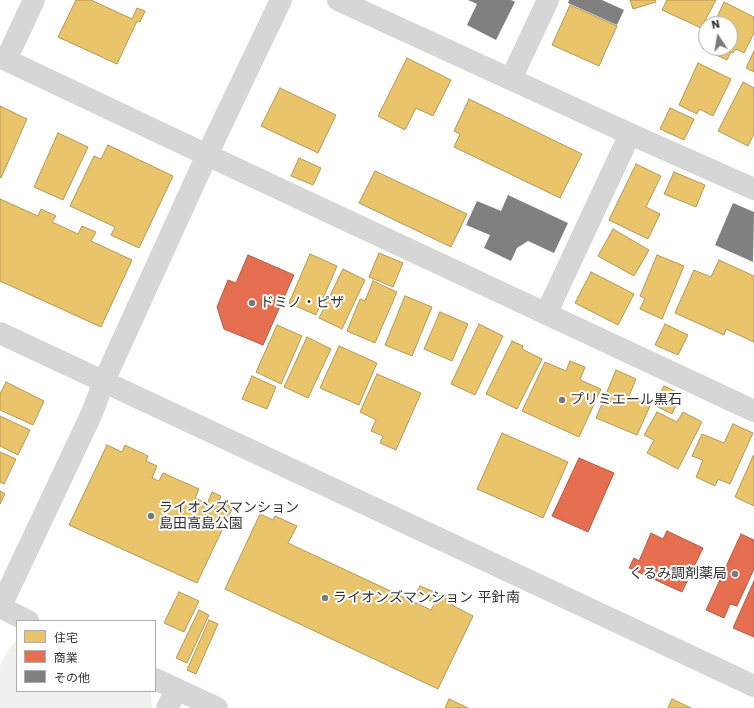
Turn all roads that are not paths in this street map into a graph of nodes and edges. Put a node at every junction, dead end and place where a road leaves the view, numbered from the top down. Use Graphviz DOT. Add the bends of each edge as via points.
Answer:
graph roads {
  1 [pos="34,0"];
  2 [pos="281,0"];
  3 [pos="338,0"];
  4 [pos="548,0"];
  5 [pos="3,58"];
  6 [pos="511,79"];
  7 [pos="630,134"];
  8 [pos="207,155"];
  9 [pos="754,189"];
  10 [pos="546,314"];
  11 [pos="0,333"];
  12 [pos="104,381"];
  13 [pos="753,408"];
  14 [pos="0,607"];
  15 [pos="26,620"];
  16 [pos="156,680"];
  17 [pos="754,686"];
  18 [pos="172,699"];
  19 [pos="217,708"];
  1 -- 5 [label="street"];
  2 -- 8 [label="street"];
  3 -- 6 [label="street"];
  4 -- 6 [label="street"];
  5 -- 8 [label="street"];
  6 -- 7 [label="street"];
  7 -- 9 [label="street"];
  7 -- 10 [label="street"];
  8 -- 10 [label="street"];
  8 -- 12 [label="street"];
  10 -- 13 [label="street"];
  11 -- 12 [label="street"];
  12 -- 14 [label="street"];
  12 -- 17 [label="street"];
  14 -- 15 [label="street"];
  16 -- 18 [label="street"];
  18 -- 19 [label="street"];
}
